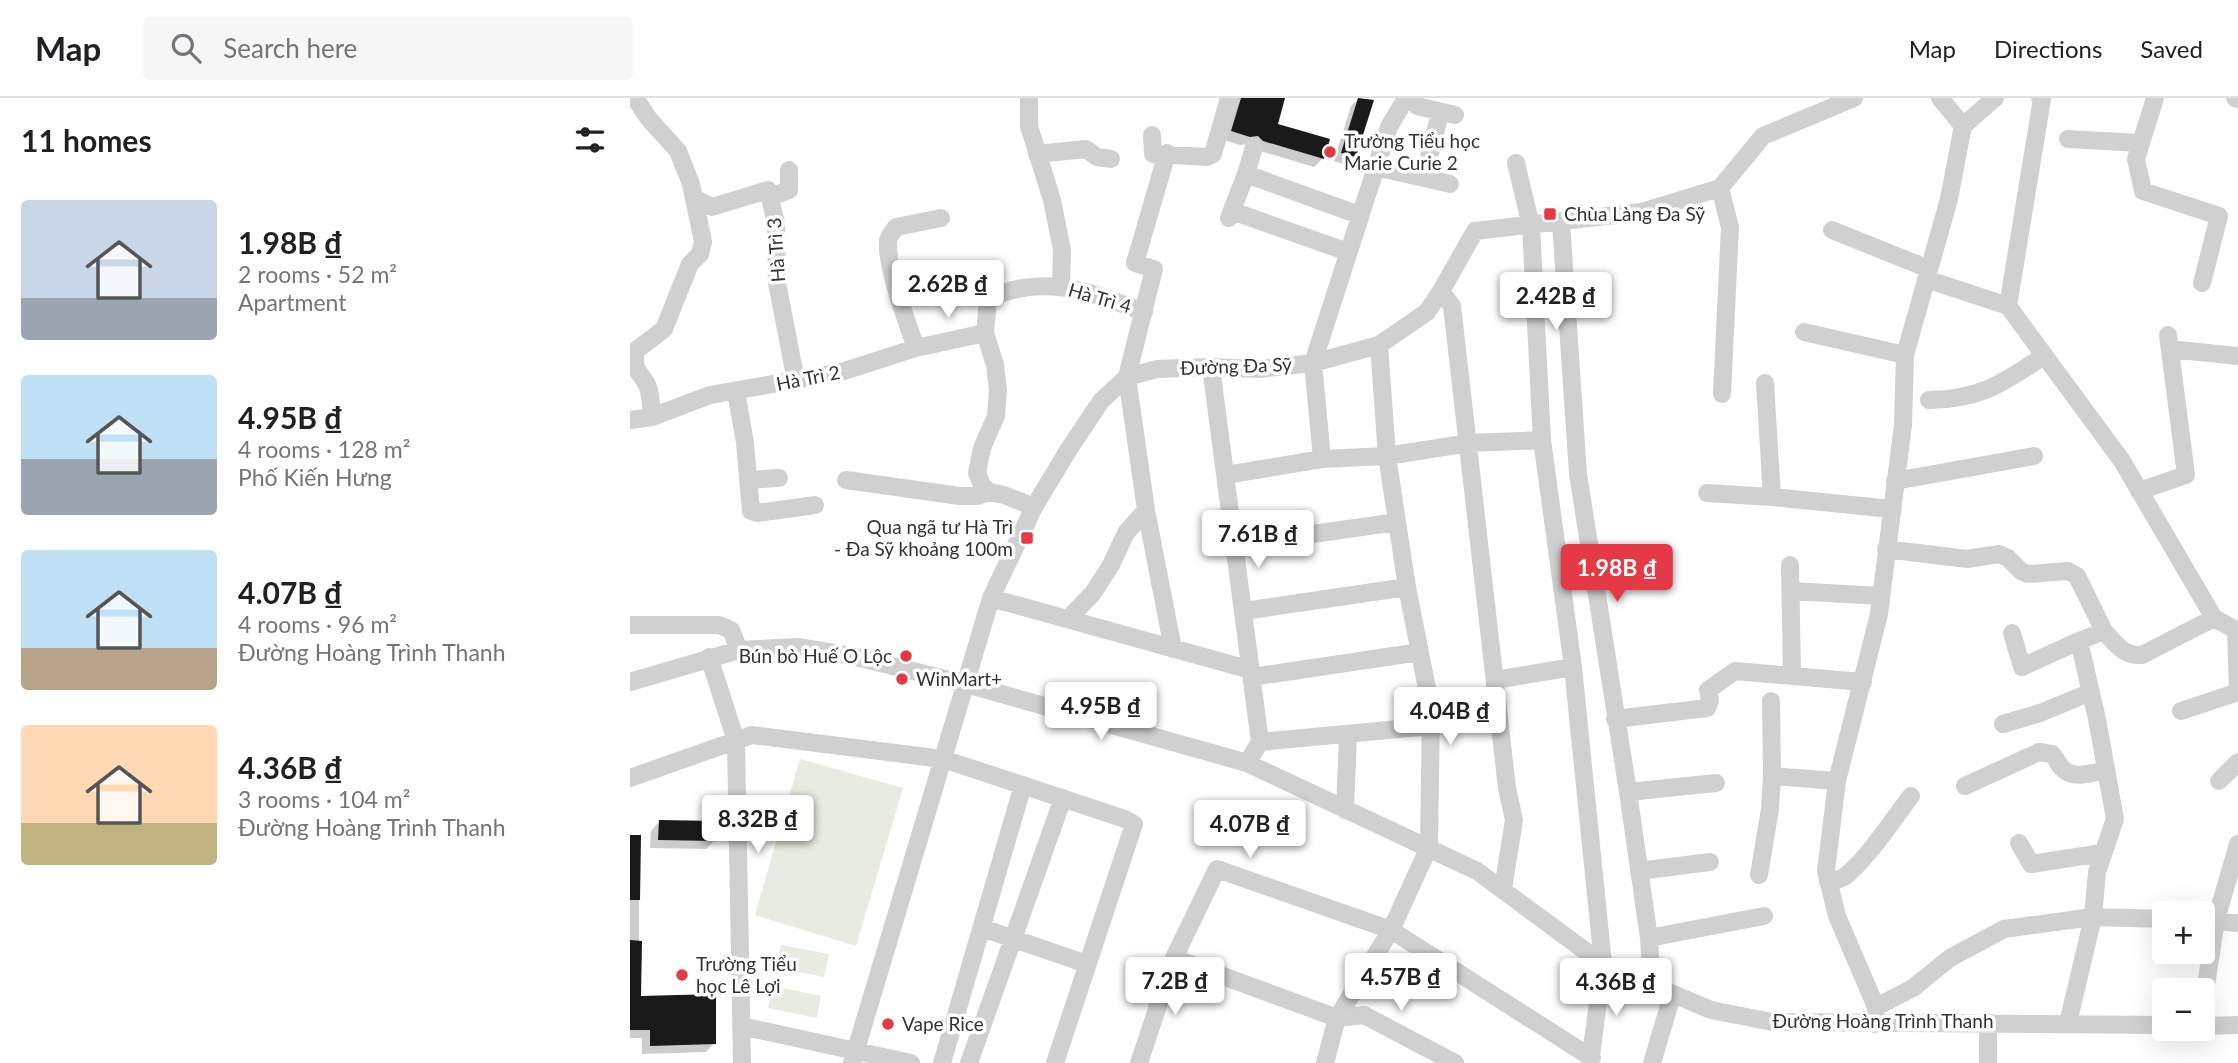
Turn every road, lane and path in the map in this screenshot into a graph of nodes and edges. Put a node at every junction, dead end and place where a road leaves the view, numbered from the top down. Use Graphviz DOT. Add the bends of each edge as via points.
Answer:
graph roads {
  1 [pos="635,98"];
  2 [pos="1029,98"];
  3 [pos="1229,98"];
  4 [pos="1854,98"];
  5 [pos="1940,98"];
  6 [pos="1995,98"];
  7 [pos="2040,98"];
  8 [pos="2155,98"];
  9 [pos="1411,102"];
  10 [pos="1963,125"];
  11 [pos="1152,135"];
  12 [pos="2068,139"];
  13 [pos="2140,143"];
  14 [pos="1255,147"];
  15 [pos="1167,153"];
  16 [pos="1037,154"];
  17 [pos="1111,159"];
  18 [pos="1516,163"];
  19 [pos="1376,167"];
  20 [pos="789,170"];
  21 [pos="1245,174"];
  22 [pos="1424,178"];
  23 [pos="1450,184"];
  24 [pos="1720,188"];
  25 [pos="770,197"];
  26 [pos="694,198"];
  27 [pos="1359,215"];
  28 [pos="941,218"];
  29 [pos="1561,222"];
  30 [pos="1531,226"];
  31 [pos="1832,230"];
  32 [pos="1348,252"];
  33 [pos="1928,274"];
  34 [pos="2202,283"];
  35 [pos="1061,287"];
  36 [pos="1441,291"];
  37 [pos="2008,306"];
  38 [pos="1144,312"];
  39 [pos="1804,332"];
  40 [pos="985,333"];
  41 [pos="1379,345"];
  42 [pos="916,348"];
  43 [pos="632,354"];
  44 [pos="1905,355"];
  45 [pos="2044,356"];
  46 [pos="2238,356"];
  47 [pos="1314,363"];
  48 [pos="1211,367"];
  49 [pos="1127,377"];
  50 [pos="796,381"];
  51 [pos="1765,383"];
  52 [pos="736,391"];
  53 [pos="1722,394"];
  54 [pos="1929,400"];
  55 [pos="652,417"];
  56 [pos="630,420"];
  57 [pos="1542,440"];
  58 [pos="1469,443"];
  59 [pos="1387,456"];
  60 [pos="2034,456"];
  61 [pos="1322,459"];
  62 [pos="1226,475"];
  63 [pos="779,478"];
  64 [pos="748,480"];
  65 [pos="846,480"];
  66 [pos="1895,481"];
  67 [pos="989,492"];
  68 [pos="2139,492"];
  69 [pos="1707,493"];
  70 [pos="1772,497"];
  71 [pos="815,505"];
  72 [pos="1034,507"];
  73 [pos="1891,509"];
  74 [pos="1146,510"];
  75 [pos="1397,522"];
  76 [pos="1236,545"];
  77 [pos="1886,549"];
  78 [pos="1790,565"];
  79 [pos="1408,587"];
  80 [pos="1791,591"];
  81 [pos="1881,596"];
  82 [pos="992,598"];
  83 [pos="1244,611"];
  84 [pos="2214,618"];
  85 [pos="1068,620"];
  86 [pos="630,625"];
  87 [pos="2237,630"];
  88 [pos="2104,631"];
  89 [pos="2012,633"];
  90 [pos="2079,641"];
  91 [pos="1173,649"];
  92 [pos="739,650"];
  93 [pos="1420,652"];
  94 [pos="709,657"];
  95 [pos="1573,667"];
  96 [pos="1252,674"];
  97 [pos="1792,676"];
  98 [pos="1495,680"];
  99 [pos="630,682"];
  100 [pos="1863,682"];
  101 [pos="966,684"];
  102 [pos="2238,691"];
  103 [pos="2091,692"];
  104 [pos="1771,701"];
  105 [pos="2181,711"];
  106 [pos="1615,719"];
  107 [pos="2003,724"];
  108 [pos="1431,726"];
  109 [pos="1348,734"];
  110 [pos="736,741"];
  111 [pos="1260,742"];
  112 [pos="943,760"];
  113 [pos="2238,762"];
  114 [pos="1247,763"];
  115 [pos="2105,770"];
  116 [pos="631,774"];
  117 [pos="1772,776"];
  118 [pos="1837,781"];
  119 [pos="2219,781"];
  120 [pos="1716,783"];
  121 [pos="1023,786"];
  122 [pos="1965,786"];
  123 [pos="1628,792"];
  124 [pos="1910,796"];
  125 [pos="1063,798"];
  126 [pos="1345,810"];
  127 [pos="2019,843"];
  128 [pos="2238,844"];
  129 [pos="1429,847"];
  130 [pos="2102,853"];
  131 [pos="1710,862"];
  132 [pos="1639,871"];
  133 [pos="1759,875"];
  134 [pos="1828,882"];
  135 [pos="1503,889"];
  136 [pos="2215,904"];
  137 [pos="1764,916"];
  138 [pos="2093,917"];
  139 [pos="2152,919"];
  140 [pos="2215,921"];
  141 [pos="2238,923"];
  142 [pos="982,928"];
  143 [pos="1391,930"];
  144 [pos="1013,937"];
  145 [pos="1649,938"];
  146 [pos="1174,958"];
  147 [pos="1087,964"];
  148 [pos="1603,964"];
  149 [pos="1652,986"];
  150 [pos="1672,996"];
  151 [pos="1875,1016"];
  152 [pos="1337,1018"];
  153 [pos="1987,1022"];
  154 [pos="2068,1023"];
  155 [pos="2152,1025"];
  156 [pos="2238,1025"];
  157 [pos="741,1026"];
  158 [pos="2215,1026"];
  159 [pos="854,1056"];
  160 [pos="1591,1061"];
  161 [pos="742,1063"];
  162 [pos="911,1063"];
  163 [pos="943,1063"];
  164 [pos="969,1063"];
  165 [pos="1055,1063"];
  166 [pos="1139,1063"];
  167 [pos="1325,1063"];
  168 [pos="1455,1063"];
  169 [pos="1652,1063"];
  170 [pos="1988,1063"];
  1 -- 26 [label="street" via="678,150"];
  2 -- 16 [label="street" via="1029,126"];
  3 -- 15 [label="street" via="1213,154"];
  4 -- 24 [label="street" via="1763,136"];
  5 -- 10 [label="street"];
  6 -- 10 [label="street"];
  7 -- 37 [label="street"];
  8 -- 13 [label="street"];
  9 -- 19 [label="street" via="1378,135"];
  9 -- 22 [label="street" via="1448,114"];
  10 -- 33 [label="street"];
  11 -- 15 [label="street" via="1153,153"];
  12 -- 13 [label="street"];
  13 -- 34 [label="street" via="2136,159 2143,191 2219,216"];
  14 -- 21 [label="street"];
  15 -- 38 [label="street" via="1135,264 1154,270"];
  16 -- 17 [label="street" via="1086,149"];
  16 -- 35 [label="street" via="1062,250"];
  18 -- 30 [label="street"];
  19 -- 22 [label="street"];
  19 -- 27 [label="street"];
  20 -- 25 [label="street" via="789,190"];
  21 -- 27 [label="street"];
  21 -- 32 [label="street" via="1231,214"];
  22 -- 23 [label="street"];
  24 -- 29 [label="street, Đường Đa Sỹ" via="1641,212"];
  24 -- 53 [label="street" via="1731,226"];
  25 -- 26 [label="street, Hà Trì 3" via="768,190 712,207"];
  25 -- 50 [label="street, Hà Trì 3" via="776,223 777,283"];
  26 -- 43 [label="street" via="703,242 700,254 690,264 664,329"];
  27 -- 32 [label="street"];
  28 -- 42 [label="street" via="896,227 888,237 900,302"];
  29 -- 30 [label="street, Đường Đa Sỹ"];
  29 -- 106 [label="street" via="1578,474"];
  30 -- 36 [label="street, Đường Đa Sỹ" via="1475,231"];
  30 -- 57 [label="street"];
  31 -- 33 [label="street"];
  32 -- 47 [label="street"];
  33 -- 37 [label="street"];
  33 -- 44 [label="street"];
  35 -- 38 [label="street, Hà Trì 4" via="1088,291"];
  35 -- 40 [label="street, Hà Trì 4" via="1030,286 993,296 988,300"];
  36 -- 41 [label="street, Đường Đa Sỹ" via="1427,312"];
  36 -- 58 [label="street" via="1452,306"];
  37 -- 45 [label="street"];
  38 -- 49 [label="street, Hà Trì 4"];
  39 -- 44 [label="street"];
  40 -- 42 [label="street, Hà Trì 2"];
  40 -- 67 [label="street, Hà Trì 4" via="998,390 996,416 977,473"];
  41 -- 47 [label="street, Đường Đa Sỹ"];
  41 -- 59 [label="street"];
  42 -- 50 [label="street, Hà Trì 2"];
  43 -- 55 [label="street" via="637,373 647,384"];
  44 -- 66 [label="street" via="1903,425"];
  45 -- 54 [label="street" via="1981,394"];
  45 -- 68 [label="street" via="2122,461"];
  46 -- 68 [label="street" via="2169,342 2186,475"];
  47 -- 48 [label="street, Đường Đa Sỹ" via="1258,369"];
  47 -- 61 [label="street"];
  48 -- 49 [label="street, Đường Đa Sỹ" via="1157,369"];
  48 -- 62 [label="street"];
  49 -- 72 [label="street, Đường Đa Sỹ" via="1101,401"];
  49 -- 74 [label="street"];
  50 -- 52 [label="street, Hà Trì 2"];
  51 -- 70 [label="street"];
  52 -- 55 [label="street, Hà Trì 2" via="710,395"];
  52 -- 64 [label="street"];
  55 -- 56 [label="street, Hà Trì 2"];
  57 -- 58 [label="street"];
  57 -- 95 [label="street"];
  58 -- 59 [label="street"];
  58 -- 98 [label="street"];
  59 -- 61 [label="street"];
  59 -- 75 [label="street"];
  60 -- 66 [label="street"];
  61 -- 62 [label="street"];
  62 -- 76 [label="street"];
  63 -- 64 [label="street"];
  64 -- 71 [label="street" via="753,513"];
  65 -- 67 [label="street" via="960,496"];
  66 -- 73 [label="street"];
  67 -- 72 [label="street"];
  68 -- 84 [label="street"];
  69 -- 70 [label="street"];
  70 -- 73 [label="street"];
  72 -- 82 [label="street, Đường Đa Sỹ"];
  73 -- 77 [label="street"];
  74 -- 85 [label="street" via="1126,533 1093,593"];
  74 -- 91 [label="street"];
  75 -- 76 [label="street"];
  75 -- 79 [label="street"];
  76 -- 83 [label="street"];
  77 -- 81 [label="street"];
  77 -- 88 [label="street" via="1967,559 1999,554 2028,574 2068,571 2077,576"];
  78 -- 80 [label="street"];
  79 -- 83 [label="street"];
  79 -- 93 [label="street"];
  80 -- 81 [label="street"];
  80 -- 97 [label="street"];
  81 -- 100 [label="street"];
  82 -- 85 [label="street"];
  82 -- 101 [label="street, Đường Đa Sỹ"];
  83 -- 96 [label="street"];
  84 -- 87 [label="street"];
  84 -- 88 [label="street" via="2142,655 2123,652"];
  85 -- 91 [label="street"];
  86 -- 92 [label="street" via="719,625 731,630"];
  87 -- 102 [label="street"];
  88 -- 90 [label="street"];
  89 -- 90 [label="street" via="2022,667"];
  90 -- 103 [label="street"];
  91 -- 96 [label="street"];
  92 -- 94 [label="street, Đường Hoàng Trình Thanh"];
  92 -- 101 [label="street, Đường Hoàng Trình Thanh" via="798,647"];
  93 -- 96 [label="street"];
  93 -- 108 [label="street"];
  94 -- 99 [label="street, Đường Hoàng Trình Thanh"];
  94 -- 110 [label="street"];
  95 -- 98 [label="street"];
  95 -- 148 [label="street"];
  96 -- 111 [label="street"];
  97 -- 100 [label="street"];
  97 -- 106 [label="street" via="1735,671 1708,690 1707,708"];
  98 -- 135 [label="street" via="1514,820"];
  100 -- 118 [label="street"];
  101 -- 112 [label="street, Đường Đa Sỹ"];
  101 -- 114 [label="street, Đường Hoàng Trình Thanh"];
  102 -- 105 [label="street"];
  103 -- 107 [label="street"];
  103 -- 115 [label="street"];
  104 -- 117 [label="street"];
  106 -- 123 [label="street"];
  108 -- 109 [label="street"];
  108 -- 129 [label="street"];
  109 -- 111 [label="street"];
  109 -- 126 [label="street"];
  110 -- 112 [label="street" via="752,735"];
  110 -- 116 [label="street"];
  110 -- 157 [label="street"];
  111 -- 114 [label="street"];
  112 -- 121 [label="street"];
  112 -- 159 [label="street, Đường Đa Sỹ"];
  113 -- 119 [label="street"];
  114 -- 126 [label="street, Đường Hoàng Trình Thanh"];
  115 -- 122 [label="street" via="2068,773 2052,754 2039,752"];
  115 -- 130 [label="street" via="2115,819"];
  117 -- 118 [label="street"];
  117 -- 133 [label="street"];
  118 -- 134 [label="street"];
  120 -- 123 [label="street"];
  121 -- 125 [label="street"];
  121 -- 142 [label="street"];
  123 -- 132 [label="street"];
  124 -- 134 [label="street" via="1847,875"];
  125 -- 144 [label="street"];
  125 -- 147 [label="street" via="1134,824"];
  126 -- 129 [label="street, Đường Hoàng Trình Thanh"];
  127 -- 130 [label="street" via="2031,864"];
  128 -- 136 [label="street"];
  129 -- 135 [label="street, Đường Hoàng Trình Thanh"];
  129 -- 143 [label="street"];
  130 -- 138 [label="street"];
  131 -- 132 [label="street"];
  132 -- 145 [label="street"];
  134 -- 151 [label="street"];
  135 -- 148 [label="street, Đường Hoàng Trình Thanh"];
  137 -- 145 [label="street"];
  138 -- 139 [label="street"];
  138 -- 151 [label="street" via="2004,929 1960,952"];
  138 -- 154 [label="street"];
  140 -- 141 [label="street"];
  142 -- 144 [label="street"];
  142 -- 163 [label="street"];
  143 -- 146 [label="street" via="1217,869"];
  143 -- 152 [label="street"];
  143 -- 160 [label="street"];
  144 -- 147 [label="street"];
  144 -- 164 [label="street"];
  145 -- 149 [label="street"];
  146 -- 152 [label="street"];
  146 -- 166 [label="street"];
  147 -- 165 [label="street"];
  148 -- 149 [label="street, Đường Hoàng Trình Thanh"];
  148 -- 160 [label="street"];
  149 -- 150 [label="street, Đường Hoàng Trình Thanh"];
  150 -- 151 [label="street, Đường Hoàng Trình Thanh" via="1711,1010 1772,1022"];
  150 -- 169 [label="street"];
  151 -- 153 [label="street, Đường Hoàng Trình Thanh"];
  152 -- 167 [label="street"];
  152 -- 168 [label="street" via="1364,1015"];
  153 -- 154 [label="street, Đường Hoàng Trình Thanh"];
  153 -- 170 [label="street"];
  154 -- 155 [label="street, Đường Hoàng Trình Thanh"];
  156 -- 158 [label="street"];
  157 -- 159 [label="street"];
  157 -- 161 [label="street"];
  159 -- 162 [label="street"];
}
